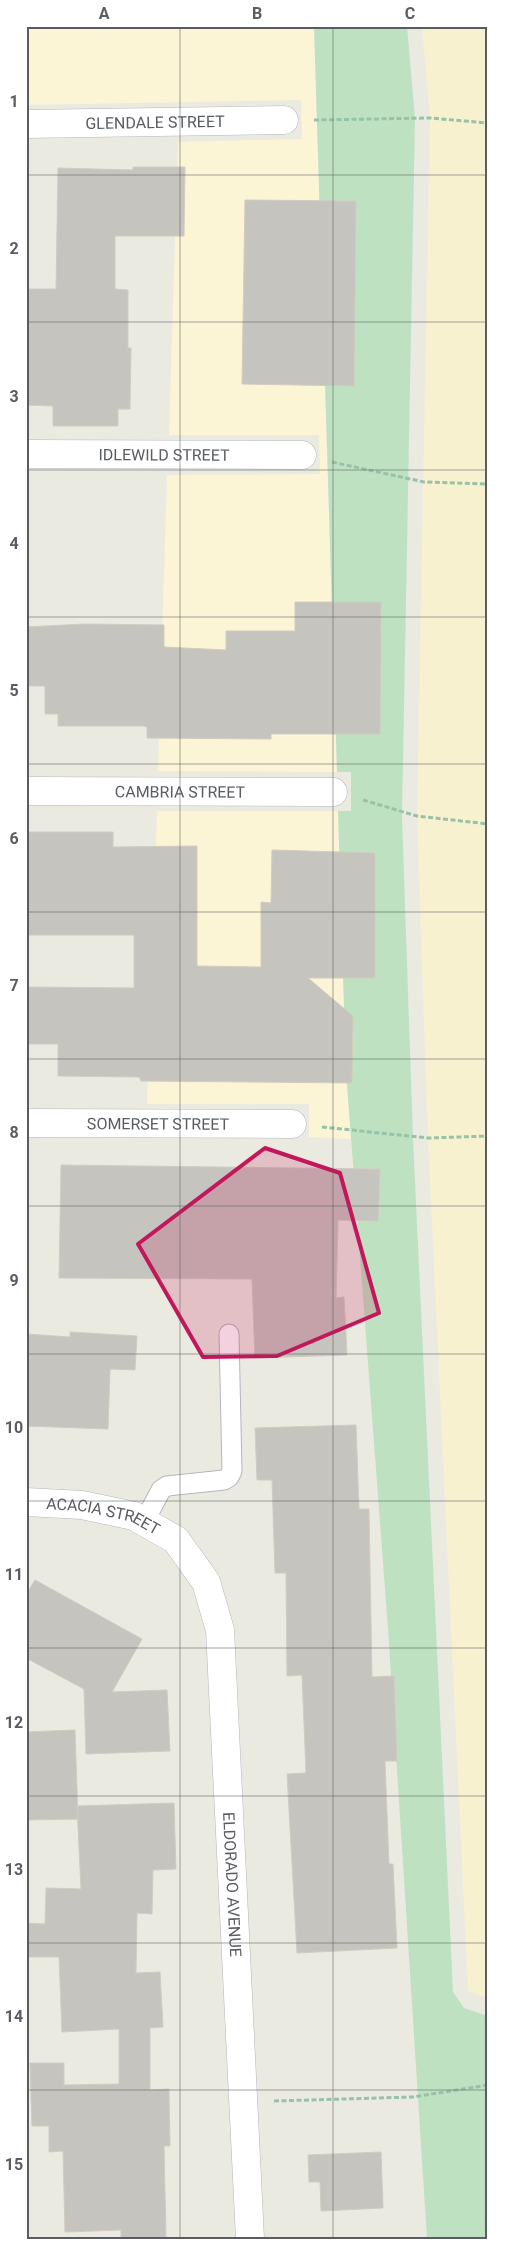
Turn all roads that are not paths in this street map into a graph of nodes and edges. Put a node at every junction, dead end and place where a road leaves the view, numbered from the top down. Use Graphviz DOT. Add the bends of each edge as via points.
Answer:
graph roads {
  1 [pos="284,120"];
  2 [pos="26,124"];
  3 [pos="26,454"];
  4 [pos="302,455"];
  5 [pos="26,790"];
  6 [pos="333,792"];
  7 [pos="26,1123"];
  8 [pos="292,1124"];
  9 [pos="229,1334"];
  10 [pos="26,1502"];
  11 [pos="144,1522"];
  12 [pos="176,1540"];
  13 [pos="250,2239"];
  1 -- 2 [label="street, GLENDALE STREET"];
  3 -- 4 [label="street, IDLEWILD STREET"];
  5 -- 6 [label="street, CAMBRIA STREET"];
  7 -- 8 [label="street, SOMERSET STREET"];
  9 -- 11 [label="lane" via="230,1477 167,1486 161,1490"];
  10 -- 11 [label="street, ACACIA STREET" via="82,1505 134,1516"];
  11 -- 12 [label="street, ACACIA STREET"];
  12 -- 13 [label="street, ELDORADO AVENUE" via="206,1582 220,1630"];
}
